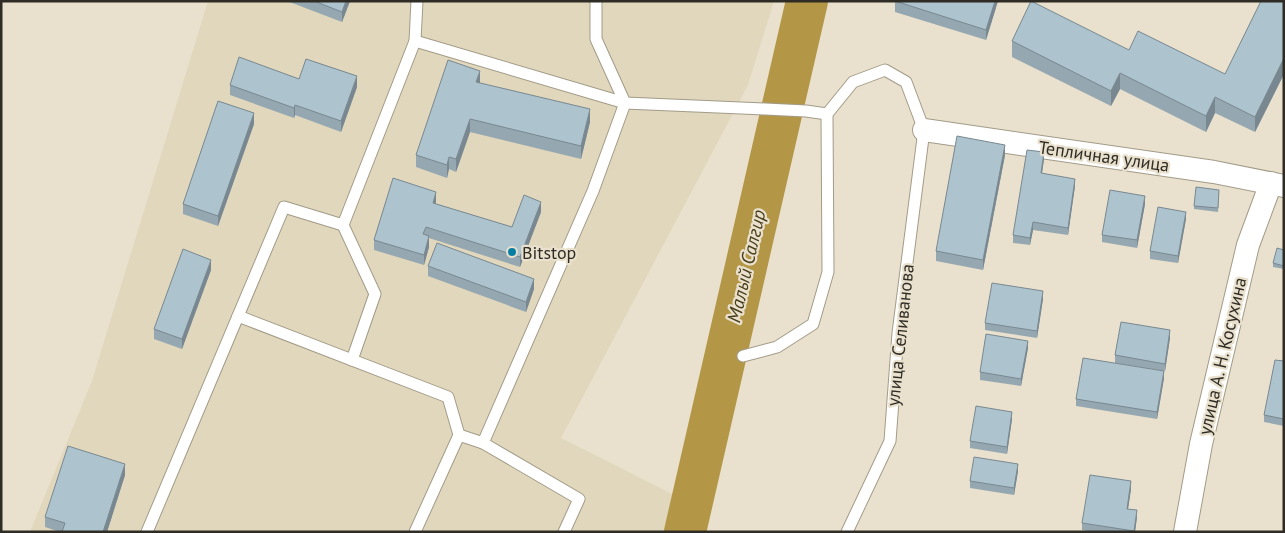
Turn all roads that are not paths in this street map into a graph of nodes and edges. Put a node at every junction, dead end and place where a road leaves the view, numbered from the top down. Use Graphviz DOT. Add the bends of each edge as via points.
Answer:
graph roads {
  1 [pos="417,1"];
  2 [pos="596,1"];
  3 [pos="415,41"];
  4 [pos="625,104"];
  5 [pos="828,114"];
  6 [pos="924,130"];
  7 [pos="1278,184"];
  8 [pos="343,225"];
  9 [pos="238,316"];
  10 [pos="743,356"];
  11 [pos="352,360"];
  12 [pos="459,435"];
  13 [pos="483,443"];
  14 [pos="147,532"];
  15 [pos="415,532"];
  16 [pos="564,532"];
  17 [pos="847,532"];
  18 [pos="1185,532"];
  1 -- 3 [label="lane"];
  2 -- 4 [label="lane" via="596,39"];
  3 -- 4 [label="lane"];
  3 -- 8 [label="lane"];
  4 -- 5 [label="lane"];
  4 -- 13 [label="lane" via="593,190"];
  5 -- 6 [label="lane" via="854,82 885,70 906,82"];
  5 -- 10 [label="lane" via="828,272 813,324 777,347"];
  6 -- 7 [label="street, Тепличная улица"];
  6 -- 17 [label="lane, улица Селиванова" via="898,333 890,441"];
  7 -- 18 [label="street, улица А. Н. Косухина" via="1248,245 1201,444"];
  8 -- 9 [label="lane" via="284,207"];
  8 -- 11 [label="lane" via="375,294"];
  9 -- 11 [label="lane"];
  9 -- 14 [label="lane"];
  11 -- 12 [label="lane" via="448,397"];
  12 -- 13 [label="lane"];
  12 -- 15 [label="lane"];
  13 -- 16 [label="lane" via="579,499"];
}
